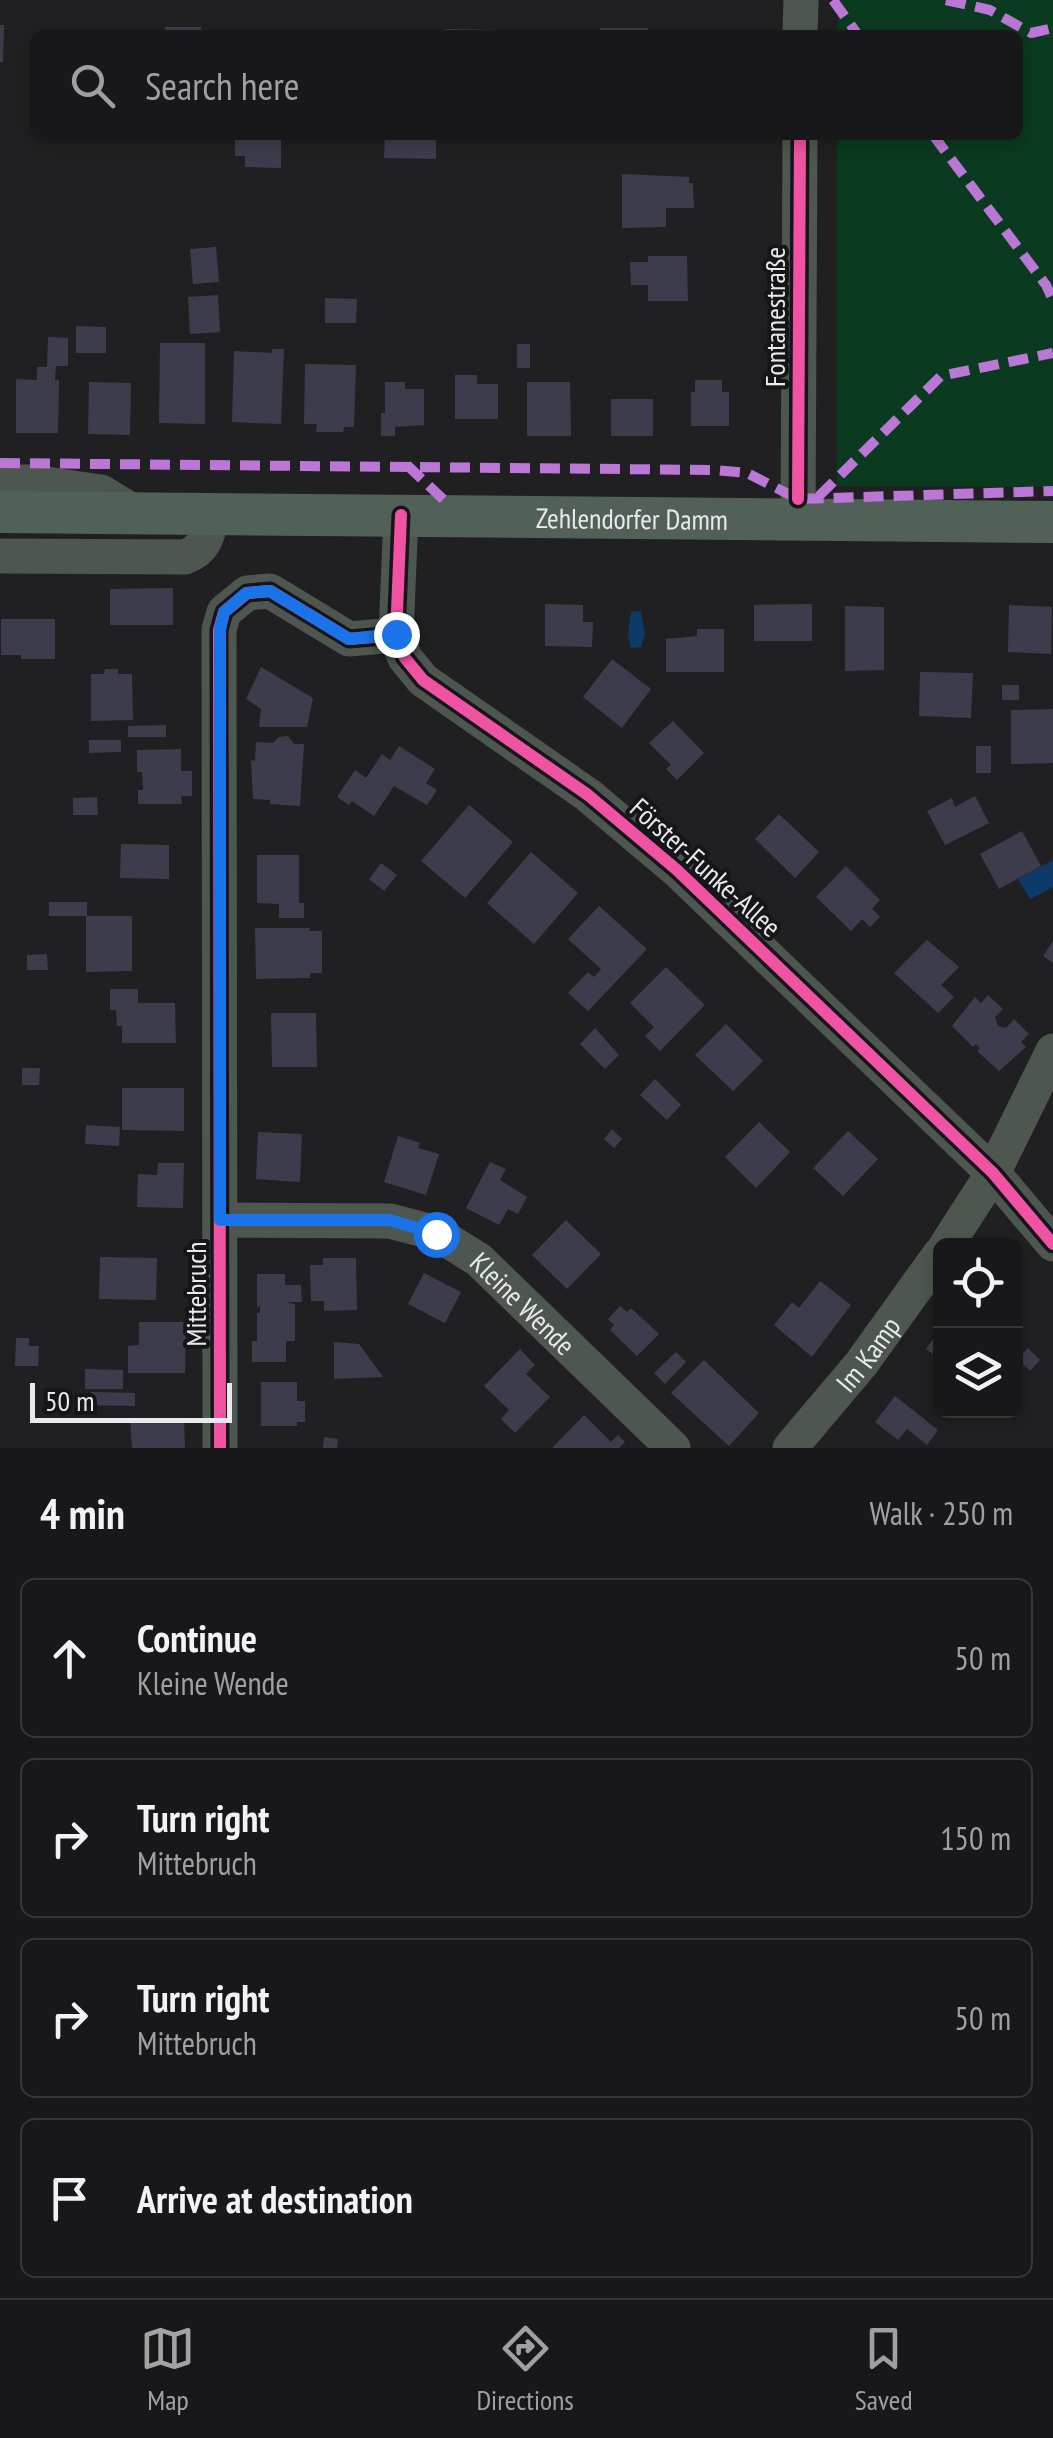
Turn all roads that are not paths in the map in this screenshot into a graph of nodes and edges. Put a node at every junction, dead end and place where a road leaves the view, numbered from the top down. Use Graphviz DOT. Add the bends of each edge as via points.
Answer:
graph roads {
  1 [pos="801,0"];
  2 [pos="800,30"];
  3 [pos="800,140"];
  4 [pos="0,482"];
  5 [pos="798,508"];
  6 [pos="0,512"];
  7 [pos="137,514"];
  8 [pos="401,515"];
  9 [pos="212,516"];
  10 [pos="1053,522"];
  11 [pos="0,556"];
  12 [pos="396,634"];
  13 [pos="1053,1052"];
  14 [pos="993,1173"];
  15 [pos="220,1220"];
  16 [pos="951,1238"];
  17 [pos="1053,1244"];
  18 [pos="933,1264"];
  19 [pos="220,1448"];
  20 [pos="672,1448"];
  21 [pos="790,1448"];
  1 -- 2 [label="street"];
  3 -- 5 [label="street, Fontanestraße"];
  4 -- 7 [label="street" via="101,492"];
  5 -- 8 [label="main road, Zehlendorfer Damm"];
  5 -- 10 [label="main road, Zehlendorfer Damm"];
  6 -- 7 [label="main road, Zehlendorfer Damm"];
  7 -- 9 [label="main road, Zehlendorfer Damm"];
  8 -- 9 [label="main road, Zehlendorfer Damm"];
  8 -- 12 [label="street"];
  9 -- 11 [label="street" via="208,538 185,557"];
  12 -- 14 [label="street, Förster-Funke-Allee" via="423,680 588,795 677,870"];
  12 -- 15 [label="street, Mittebruch" via="349,639 270,591 246,593 224,612"];
  13 -- 14 [label="street"];
  14 -- 16 [label="street"];
  14 -- 17 [label="street, Förster-Funke-Allee"];
  15 -- 19 [label="street, Mittebruch"];
  15 -- 20 [label="street, Kleine Wende" via="390,1220 436,1234 479,1260"];
  18 -- 21 [label="street, Im Kamp"];
}
